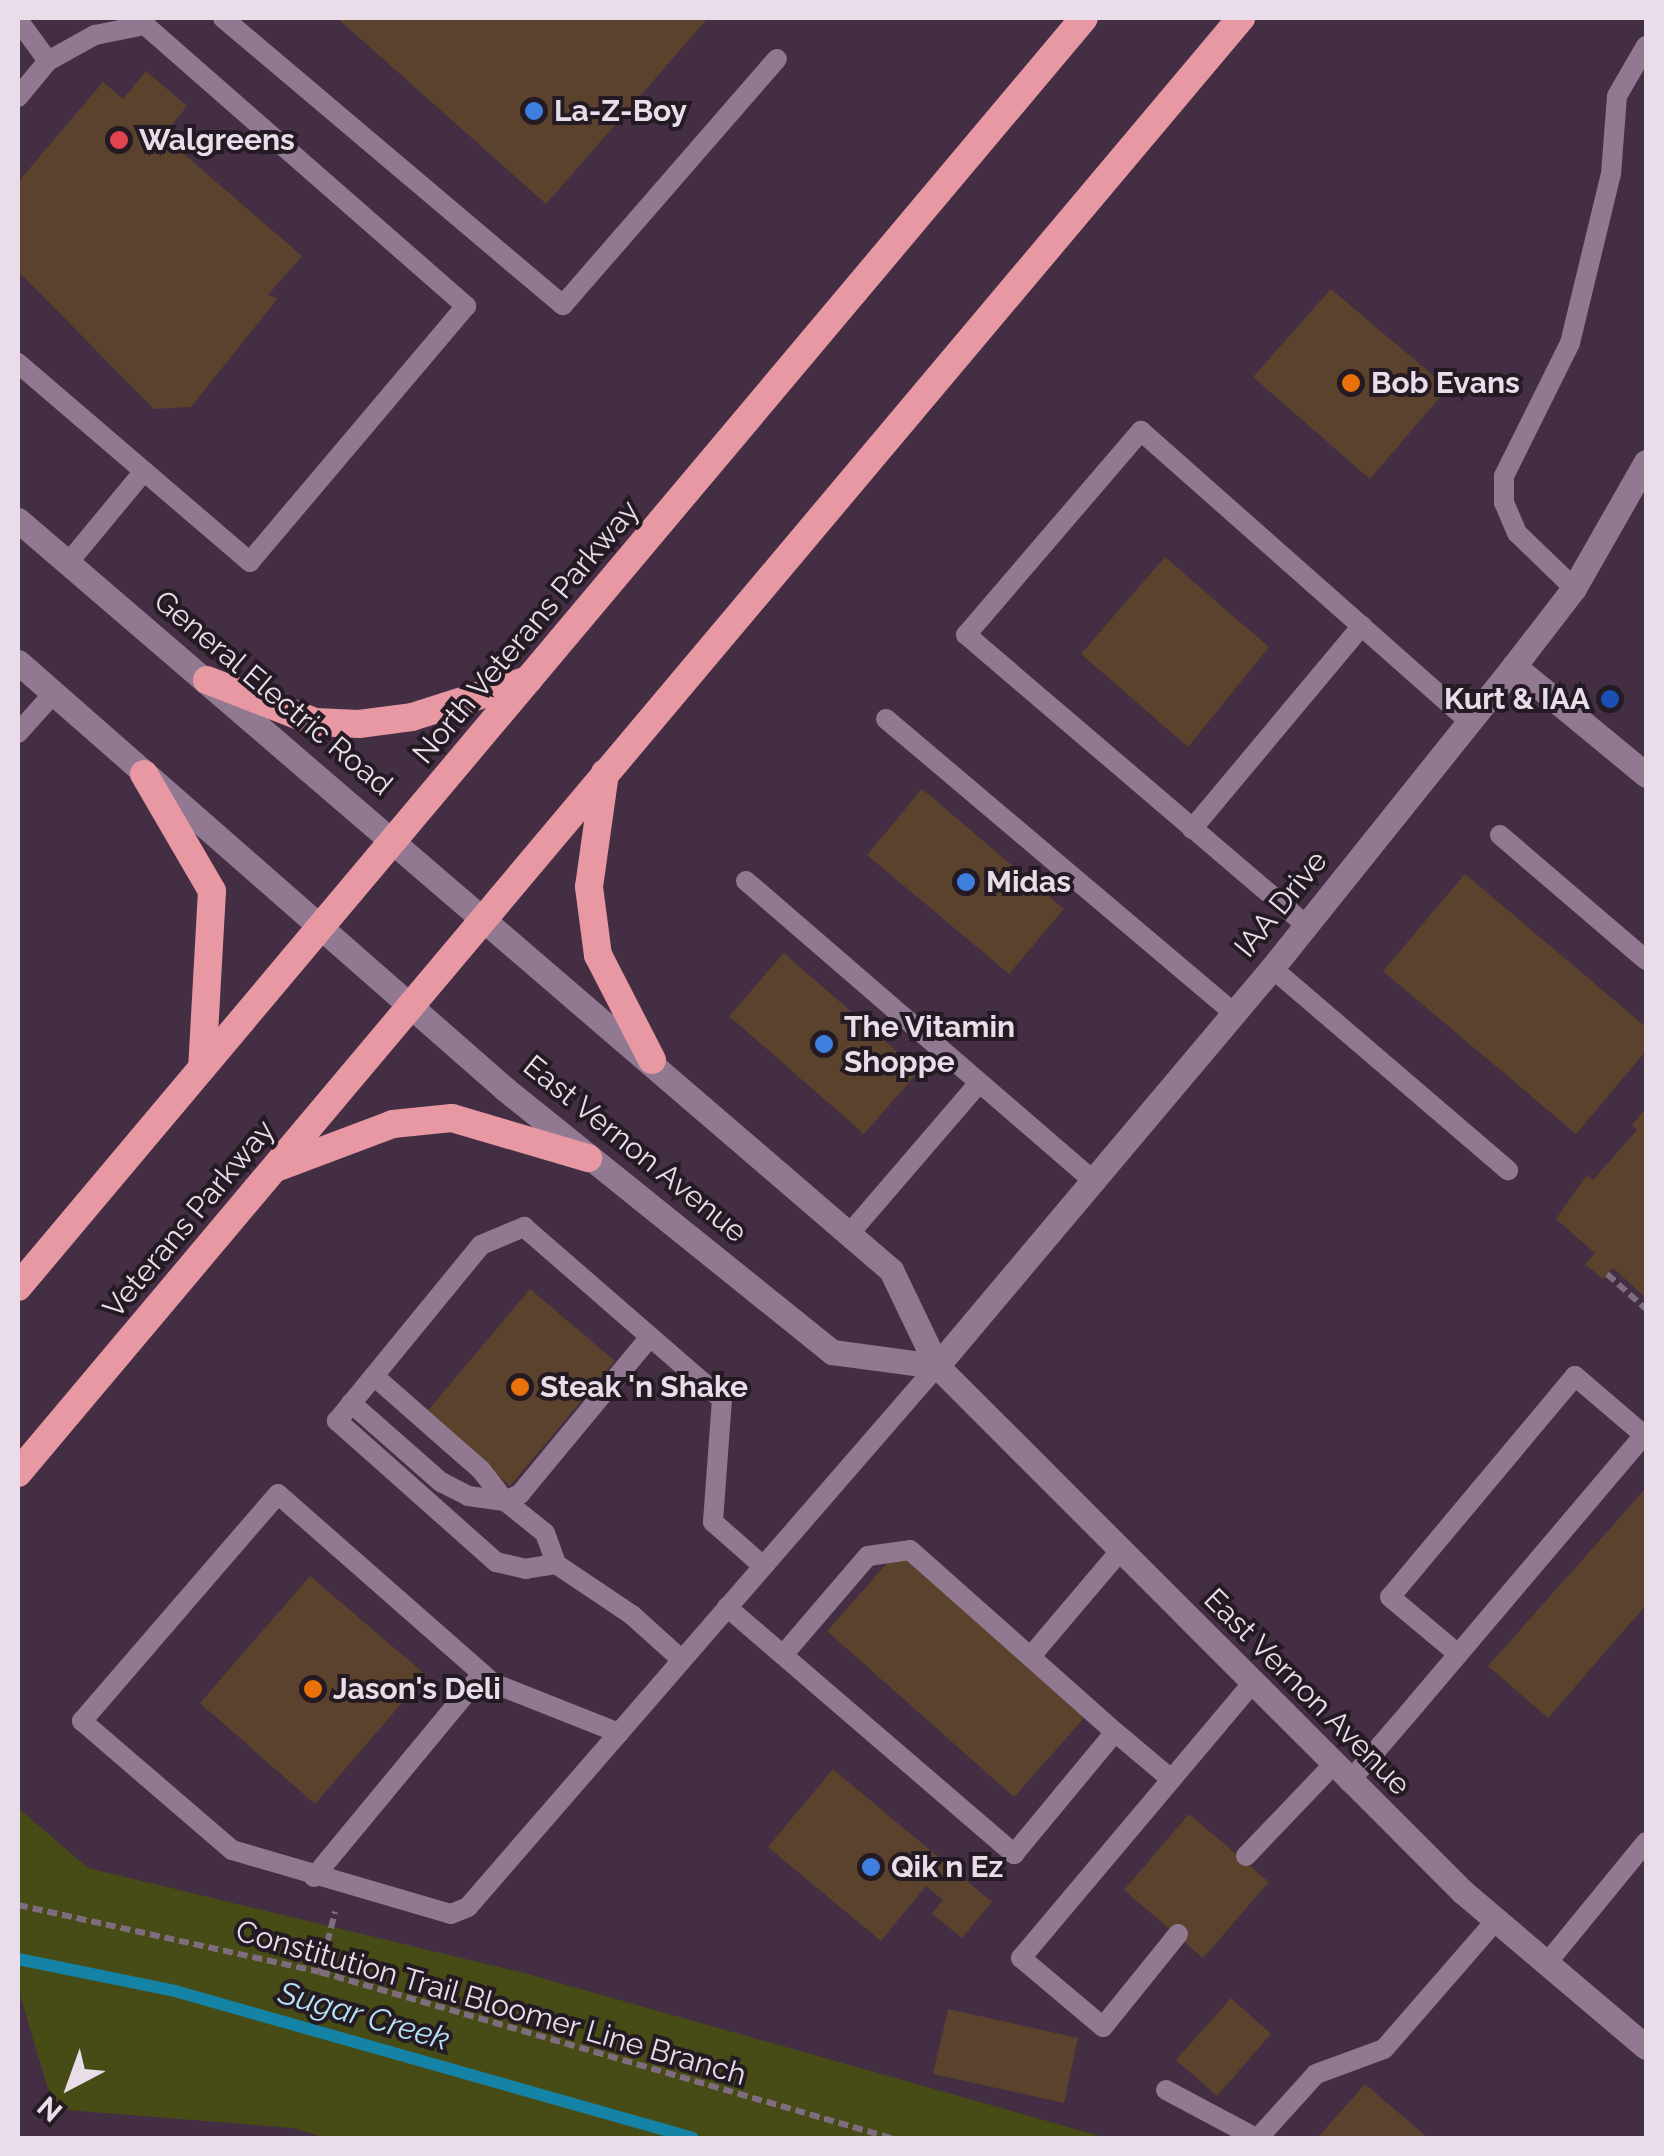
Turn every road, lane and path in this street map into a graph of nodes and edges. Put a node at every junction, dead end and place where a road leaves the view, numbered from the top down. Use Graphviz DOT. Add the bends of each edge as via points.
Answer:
graph roads {
  1 [pos="223,18"];
  2 [pos="1084,18"];
  3 [pos="1242,18"];
  4 [pos="18,20"];
  5 [pos="1646,46"];
  6 [pos="776,59"];
  7 [pos="48,61"];
  8 [pos="18,96"];
  9 [pos="18,362"];
  10 [pos="1646,462"];
  11 [pos="144,471"];
  12 [pos="18,520"];
  13 [pos="68,562"];
  14 [pos="1574,588"];
  15 [pos="1362,626"];
  16 [pos="18,662"];
  17 [pos="1514,666"];
  18 [pos="207,680"];
  19 [pos="529,680"];
  20 [pos="53,694"];
  21 [pos="886,720"];
  22 [pos="1469,721"];
  23 [pos="18,733"];
  24 [pos="605,773"];
  25 [pos="144,774"];
  26 [pos="1646,775"];
  27 [pos="1192,828"];
  28 [pos="1500,834"];
  29 [pos="394,838"];
  30 [pos="746,881"];
  31 [pos="485,918"];
  32 [pos="320,926"];
  33 [pos="1306,926"];
  34 [pos="1646,960"];
  35 [pos="1272,968"];
  36 [pos="411,1006"];
  37 [pos="1234,1013"];
  38 [pos="652,1060"];
  39 [pos="202,1068"];
  40 [pos="979,1083"];
  41 [pos="588,1158"];
  42 [pos="274,1168"];
  43 [pos="1508,1170"];
  44 [pos="1092,1180"];
  45 [pos="850,1233"];
  46 [pos="1607,1274"];
  47 [pos="18,1288"];
  48 [pos="1646,1310"];
  49 [pos="650,1337"];
  50 [pos="937,1366"];
  51 [pos="374,1376"];
  52 [pos="352,1402"];
  53 [pos="18,1474"];
  54 [pos="506,1501"];
  55 [pos="1120,1550"];
  56 [pos="556,1564"];
  57 [pos="763,1566"];
  58 [pos="728,1608"];
  59 [pos="1458,1654"];
  60 [pos="783,1655"];
  61 [pos="1031,1656"];
  62 [pos="682,1660"];
  63 [pos="482,1674"];
  64 [pos="1251,1685"];
  65 [pos="619,1732"];
  66 [pos="1115,1732"];
  67 [pos="1340,1774"];
  68 [pos="1170,1780"];
  69 [pos="1646,1842"];
  70 [pos="1246,1856"];
  71 [pos="314,1877"];
  72 [pos="341,1886"];
  73 [pos="18,1906"];
  74 [pos="1496,1920"];
  75 [pos="1178,1934"];
  76 [pos="1548,1964"];
  77 [pos="320,1972"];
  78 [pos="1646,2047"];
  79 [pos="1166,2090"];
  80 [pos="891,2138"];
  81 [pos="1257,2138"];
  1 -- 6 [label="lane" via="564,305"];
  2 -- 19 [label="highway, North Veterans Parkway"];
  3 -- 24 [label="highway"];
  4 -- 7 [label="lane"];
  5 -- 14 [label="lane" via="1617,96 1612,174 1570,344 1504,476 1504,502 1517,533"];
  7 -- 8 [label="lane"];
  7 -- 11 [label="lane" via="95,35 146,24 466,306 250,562"];
  9 -- 11 [label="lane"];
  10 -- 14 [label="main road, IAA Drive"];
  11 -- 13 [label="lane"];
  12 -- 13 [label="main road, General Electric Road"];
  13 -- 18 [label="main road, General Electric Road"];
  14 -- 17 [label="main road, IAA Drive"];
  15 -- 22 [label="lane"];
  15 -- 27 [label="lane"];
  15 -- 27 [label="lane" via="1141,431 966,635"];
  16 -- 20 [label="main road"];
  17 -- 22 [label="main road, IAA Drive"];
  17 -- 26 [label="main road"];
  18 -- 19 [label="highway" via="315,722 359,724 412,717"];
  18 -- 29 [label="main road, General Electric Road"];
  19 -- 29 [label="highway, North Veterans Parkway"];
  20 -- 23 [label="lane"];
  20 -- 25 [label="main road"];
  21 -- 37 [label="lane"];
  22 -- 33 [label="main road, IAA Drive"];
  24 -- 31 [label="highway"];
  24 -- 38 [label="highway" via="589,886 598,955"];
  25 -- 32 [label="main road"];
  25 -- 39 [label="highway" via="212,892"];
  27 -- 33 [label="lane"];
  28 -- 34 [label="lane"];
  29 -- 31 [label="main road, General Electric Road"];
  29 -- 32 [label="highway, North Veterans Parkway"];
  30 -- 40 [label="lane"];
  31 -- 36 [label="highway"];
  31 -- 38 [label="main road, East Vernon Avenue"];
  32 -- 36 [label="main road, East Vernon Avenue"];
  32 -- 39 [label="highway, North Veterans Parkway"];
  33 -- 35 [label="main road, IAA Drive"];
  35 -- 37 [label="main road, IAA Drive"];
  35 -- 43 [label="lane"];
  36 -- 41 [label="main road, East Vernon Avenue"];
  36 -- 42 [label="highway, Veterans Parkway"];
  37 -- 44 [label="main road, IAA Drive"];
  38 -- 45 [label="main road, East Vernon Avenue"];
  39 -- 47 [label="highway, North Veterans Parkway"];
  40 -- 44 [label="lane"];
  40 -- 45 [label="lane"];
  41 -- 42 [label="highway" via="452,1118 393,1124"];
  41 -- 50 [label="main road, East Vernon Avenue" via="832,1352"];
  42 -- 53 [label="highway, Veterans Parkway"];
  44 -- 50 [label="main road, IAA Drive"];
  45 -- 50 [label="main road, East Vernon Avenue" via="891,1270"];
  46 -- 48 [label="path"];
  49 -- 51 [label="lane" via="524,1227 481,1245"];
  49 -- 54 [label="lane" via="520,1494"];
  49 -- 57 [label="lane" via="722,1399 712,1522"];
  50 -- 55 [label="main road, East Vernon Avenue"];
  50 -- 57 [label="lane"];
  51 -- 52 [label="lane"];
  51 -- 54 [label="lane" via="481,1470"];
  52 -- 54 [label="lane" via="441,1482 468,1496"];
  52 -- 56 [label="lane" via="337,1421 496,1562"];
  54 -- 56 [label="lane" via="545,1534"];
  55 -- 61 [label="lane"];
  55 -- 64 [label="main road, East Vernon Avenue"];
  56 -- 62 [label="lane" via="632,1615"];
  57 -- 58 [label="lane"];
  58 -- 60 [label="lane"];
  58 -- 62 [label="lane"];
  59 -- 59 [label="lane" via="1644,1435 1575,1376 1390,1597"];
  59 -- 67 [label="lane"];
  60 -- 61 [label="lane" via="868,1556 910,1550"];
  60 -- 66 [label="lane" via="1014,1854"];
  61 -- 66 [label="lane"];
  62 -- 65 [label="lane"];
  63 -- 65 [label="lane"];
  63 -- 71 [label="lane"];
  63 -- 71 [label="lane" via="278,1494 82,1721 232,1850"];
  64 -- 67 [label="main road, East Vernon Avenue"];
  64 -- 68 [label="lane"];
  65 -- 72 [label="lane" via="468,1907 451,1914"];
  66 -- 68 [label="lane"];
  67 -- 70 [label="lane"];
  67 -- 74 [label="main road, East Vernon Avenue"];
  68 -- 75 [label="lane" via="1021,1958 1103,2027"];
  69 -- 76 [label="lane"];
  71 -- 72 [label="lane"];
  72 -- 77 [label="path"];
  73 -- 77 [label="path, Constitution Trail Bloomer Line Branch"];
  74 -- 76 [label="main road, East Vernon Avenue"];
  74 -- 81 [label="lane" via="1384,2049 1316,2074"];
  76 -- 78 [label="main road, East Vernon Avenue"];
  77 -- 80 [label="path, Constitution Trail Bloomer Line Branch"];
  79 -- 81 [label="lane"];
}
